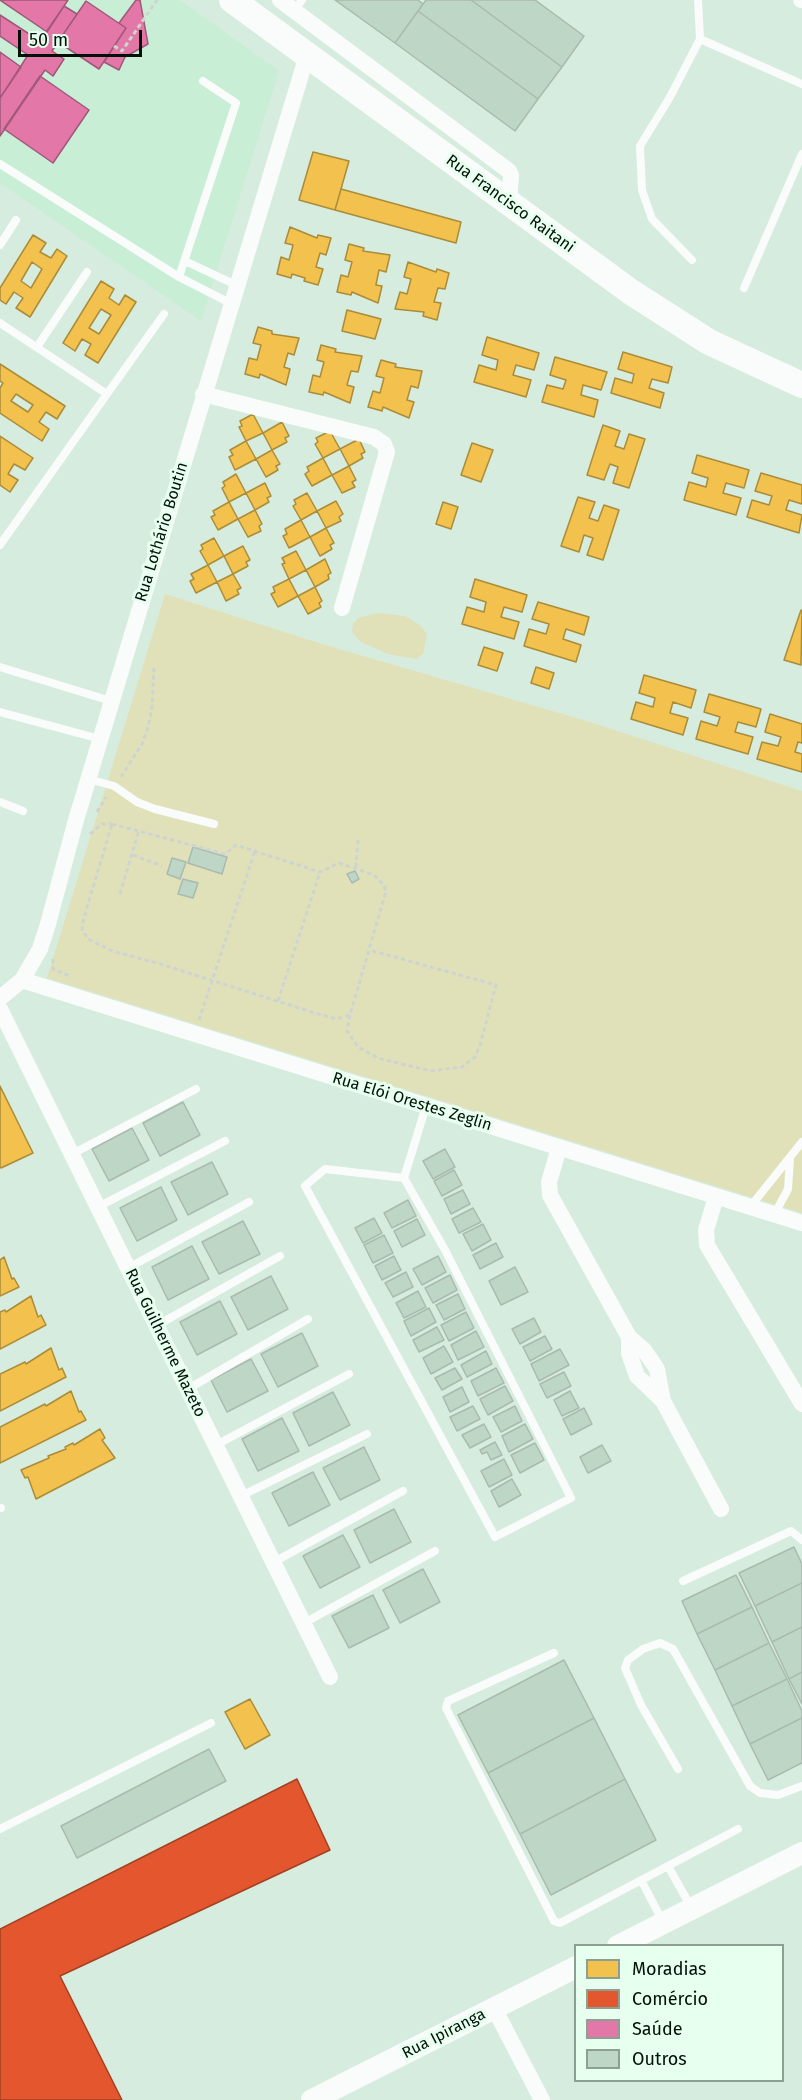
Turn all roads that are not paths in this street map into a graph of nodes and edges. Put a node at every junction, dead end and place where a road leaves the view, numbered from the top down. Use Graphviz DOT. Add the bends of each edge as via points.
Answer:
graph roads {
  1 [pos="232,0"];
  2 [pos="280,0"];
  3 [pos="698,0"];
  4 [pos="298,5"];
  5 [pos="700,39"];
  6 [pos="307,55"];
  7 [pos="203,81"];
  8 [pos="802,84"];
  9 [pos="802,154"];
  10 [pos="0,164"];
  11 [pos="509,205"];
  12 [pos="16,220"];
  13 [pos="0,245"];
  14 [pos="692,260"];
  15 [pos="185,261"];
  16 [pos="87,272"];
  17 [pos="179,277"];
  18 [pos="236,285"];
  19 [pos="744,288"];
  20 [pos="230,303"];
  21 [pos="164,314"];
  22 [pos="0,323"];
  23 [pos="37,347"];
  24 [pos="802,385"];
  25 [pos="107,394"];
  26 [pos="202,394"];
  27 [pos="0,545"];
  28 [pos="342,608"];
  29 [pos="0,667"];
  30 [pos="111,700"];
  31 [pos="0,712"];
  32 [pos="100,739"];
  33 [pos="88,779"];
  34 [pos="0,802"];
  35 [pos="23,811"];
  36 [pos="214,824"];
  37 [pos="22,980"];
  38 [pos="0,998"];
  39 [pos="0,1009"];
  40 [pos="196,1089"];
  41 [pos="426,1106"];
  42 [pos="225,1141"];
  43 [pos="802,1144"];
  44 [pos="559,1148"];
  45 [pos="72,1154"];
  46 [pos="790,1158"];
  47 [pos="404,1178"];
  48 [pos="716,1197"];
  49 [pos="249,1202"];
  50 [pos="98,1207"];
  51 [pos="750,1207"];
  52 [pos="774,1215"];
  53 [pos="802,1223"];
  54 [pos="280,1256"];
  55 [pos="128,1268"];
  56 [pos="308,1319"];
  57 [pos="156,1326"];
  58 [pos="349,1374"];
  59 [pos="188,1389"];
  60 [pos="802,1404"];
  61 [pos="367,1434"];
  62 [pos="216,1445"];
  63 [pos="403,1491"];
  64 [pos="241,1496"];
  65 [pos="721,1509"];
  66 [pos="802,1540"];
  67 [pos="435,1551"];
  68 [pos="274,1562"];
  69 [pos="683,1581"];
  70 [pos="304,1623"];
  71 [pos="554,1653"];
  72 [pos="330,1677"];
  73 [pos="211,1723"];
  74 [pos="678,1769"];
  75 [pos="802,1786"];
  76 [pos="0,1829"];
  77 [pos="738,1829"];
  78 [pos="802,1853"];
  79 [pos="668,1866"];
  80 [pos="641,1880"];
  81 [pos="692,1908"];
  82 [pos="664,1923"];
  83 [pos="622,1944"];
  84 [pos="574,1968"];
  85 [pos="494,2008"];
  86 [pos="312,2100"];
  87 [pos="542,2100"];
  1 -- 6 [label="main road, Rua Francisco Raitani"];
  2 -- 4 [label="street"];
  3 -- 5 [label="lane"];
  4 -- 11 [label="street" via="508,171"];
  5 -- 8 [label="lane"];
  5 -- 14 [label="lane" via="640,146 642,190 652,219"];
  6 -- 11 [label="main road, Rua Francisco Raitani"];
  6 -- 18 [label="street, Rua Lothário Boutin"];
  7 -- 15 [label="lane" via="236,103"];
  9 -- 19 [label="lane"];
  10 -- 17 [label="lane"];
  11 -- 24 [label="main road, Rua Francisco Raitani" via="670,318 735,355"];
  12 -- 13 [label="lane"];
  15 -- 17 [label="lane"];
  15 -- 18 [label="lane"];
  16 -- 23 [label="lane"];
  17 -- 20 [label="lane"];
  18 -- 20 [label="street, Rua Lothário Boutin"];
  20 -- 26 [label="street, Rua Lothário Boutin"];
  21 -- 25 [label="lane"];
  22 -- 23 [label="lane"];
  23 -- 25 [label="lane"];
  25 -- 27 [label="lane"];
  26 -- 28 [label="street" via="374,437 384,444 387,452"];
  26 -- 30 [label="street, Rua Lothário Boutin"];
  29 -- 30 [label="lane"];
  30 -- 32 [label="street, Rua Lothário Boutin"];
  31 -- 32 [label="lane"];
  32 -- 33 [label="street, Rua Lothário Boutin"];
  33 -- 36 [label="lane" via="114,786 137,802"];
  33 -- 37 [label="street, Rua Lothário Boutin" via="40,949"];
  34 -- 35 [label="lane"];
  37 -- 38 [label="street, Rua Lothário Boutin"];
  37 -- 41 [label="street, Rua Elói Orestes Zeglin"];
  39 -- 45 [label="street, Rua Guilherme Mazeto"];
  40 -- 45 [label="lane"];
  41 -- 44 [label="street, Rua Elói Orestes Zeglin"];
  41 -- 47 [label="lane"];
  42 -- 50 [label="lane"];
  43 -- 46 [label="lane"];
  44 -- 48 [label="street, Rua Elói Orestes Zeglin"];
  44 -- 65 [label="street" via="548,1190 629,1337 657,1369 663,1401"];
  45 -- 50 [label="street, Rua Guilherme Mazeto"];
  46 -- 51 [label="lane"];
  46 -- 52 [label="lane" via="788,1189"];
  47 -- 47 [label="lane" via="445,1250 571,1498 495,1537 305,1186 325,1168"];
  48 -- 51 [label="street, Rua Elói Orestes Zeglin"];
  48 -- 60 [label="street" via="706,1230 707,1245"];
  49 -- 55 [label="lane"];
  50 -- 55 [label="street, Rua Guilherme Mazeto"];
  51 -- 52 [label="street, Rua Elói Orestes Zeglin"];
  52 -- 53 [label="street, Rua Elói Orestes Zeglin"];
  54 -- 57 [label="lane"];
  55 -- 57 [label="street, Rua Guilherme Mazeto"];
  56 -- 59 [label="lane"];
  57 -- 59 [label="street, Rua Guilherme Mazeto"];
  58 -- 62 [label="lane"];
  59 -- 62 [label="street, Rua Guilherme Mazeto"];
  61 -- 64 [label="lane"];
  62 -- 64 [label="street, Rua Guilherme Mazeto"];
  63 -- 68 [label="lane"];
  64 -- 68 [label="street, Rua Guilherme Mazeto"];
  66 -- 69 [label="lane" via="791,1531"];
  67 -- 70 [label="lane"];
  68 -- 70 [label="street, Rua Guilherme Mazeto"];
  70 -- 72 [label="street, Rua Guilherme Mazeto"];
  71 -- 80 [label="lane" via="448,1701 447,1715 554,1921 560,1923"];
  73 -- 76 [label="lane"];
  74 -- 75 [label="lane" via="641,1705 625,1668 628,1660 643,1649 660,1643 673,1649 750,1786 760,1793 778,1795"];
  77 -- 79 [label="lane"];
  78 -- 81 [label="main road"];
  79 -- 80 [label="lane"];
  79 -- 81 [label="lane"];
  80 -- 82 [label="lane"];
  81 -- 82 [label="main road"];
  82 -- 83 [label="main road"];
  84 -- 85 [label="main road, Rua Ipiranga"];
  85 -- 86 [label="main road, Rua Ipiranga"];
  85 -- 87 [label="street"];
}
